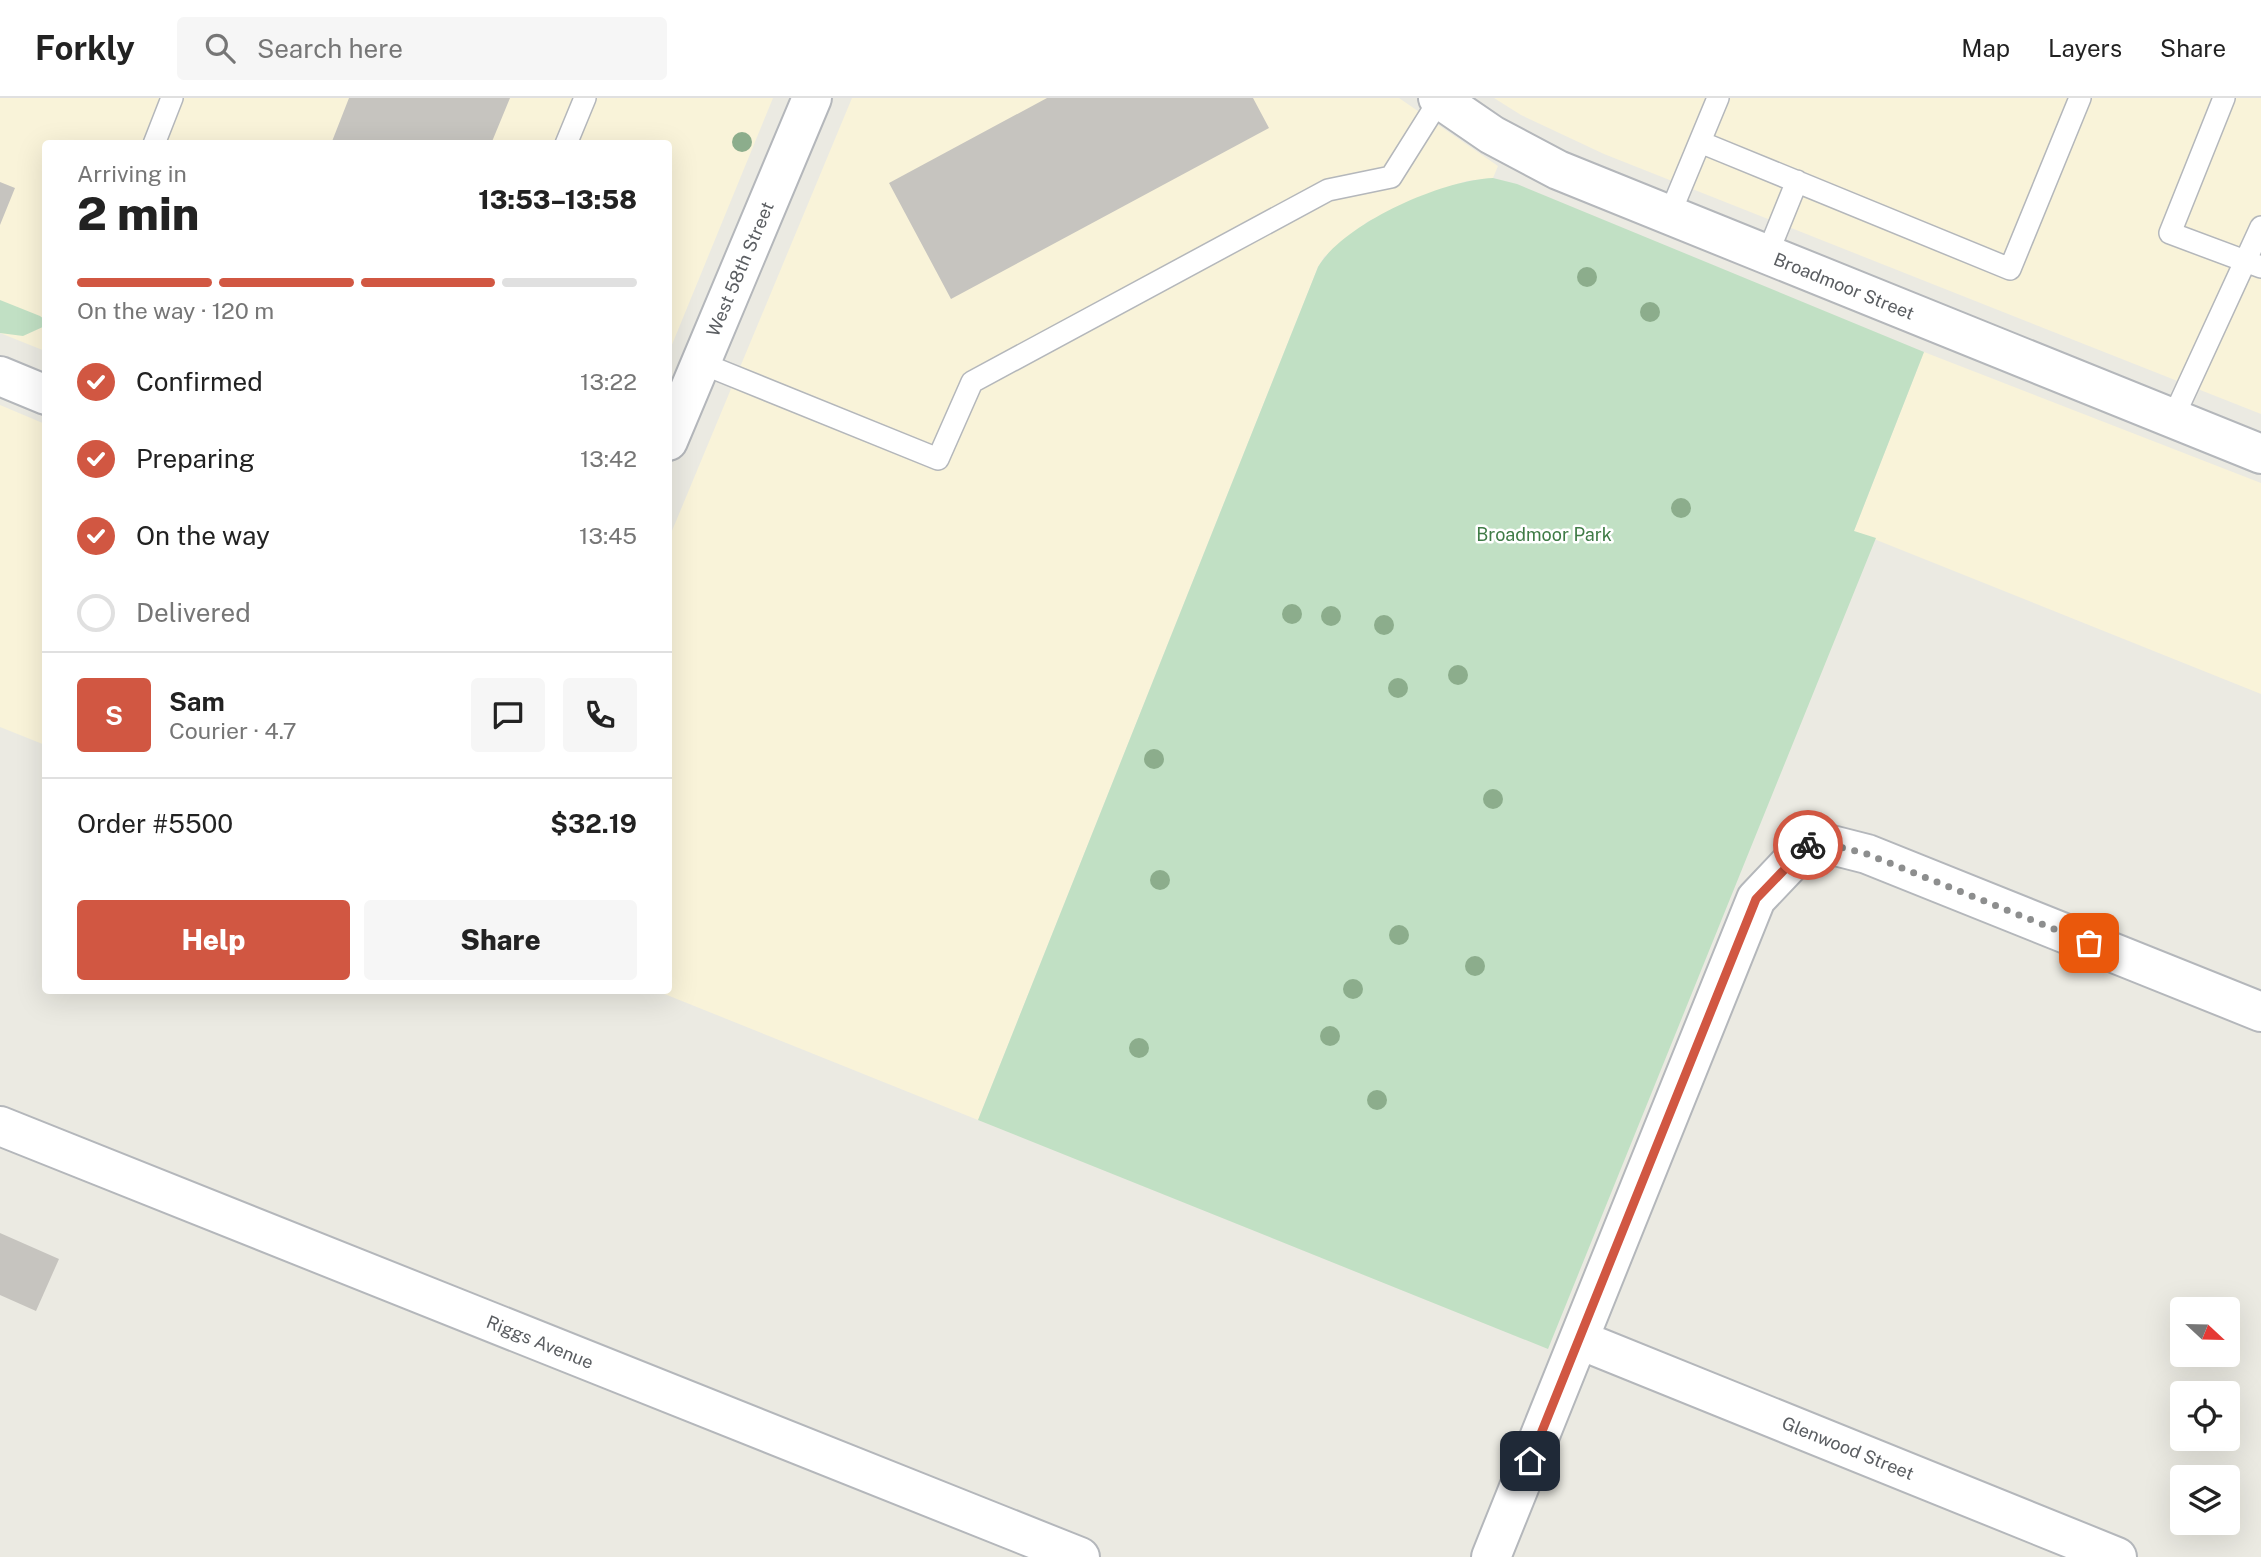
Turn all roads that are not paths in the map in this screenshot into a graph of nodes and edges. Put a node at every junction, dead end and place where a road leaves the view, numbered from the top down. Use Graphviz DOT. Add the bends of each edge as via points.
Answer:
graph roads {
  1 [pos="172,98"];
  2 [pos="585,98"];
  3 [pos="812,98"];
  4 [pos="1718,98"];
  5 [pos="2080,98"];
  6 [pos="2224,98"];
  7 [pos="1439,99"];
  8 [pos="155,140"];
  9 [pos="568,140"];
  10 [pos="1700,142"];
  11 [pos="1797,181"];
  12 [pos="1669,216"];
  13 [pos="2261,227"];
  14 [pos="1767,255"];
  15 [pos="2254,264"];
  16 [pos="701,363"];
  17 [pos="0,376"];
  18 [pos="42,392"];
  19 [pos="2173,418"];
  20 [pos="672,431"];
  21 [pos="2261,454"];
  22 [pos="2261,1012"];
  23 [pos="0,1126"];
  24 [pos="1580,1340"];
  25 [pos="1080,1557"];
  26 [pos="1491,1557"];
  27 [pos="2117,1557"];
  1 -- 8 [label="lane"];
  2 -- 9 [label="lane"];
  3 -- 16 [label="street, West 58th Street"];
  4 -- 10 [label="lane"];
  5 -- 11 [label="lane" via="2010,268"];
  6 -- 15 [label="lane" via="2170,233"];
  7 -- 12 [label="street, Broadmoor Street" via="1541,162"];
  7 -- 16 [label="lane" via="1391,177 1328,190 972,382 939,459"];
  10 -- 11 [label="lane"];
  10 -- 12 [label="lane"];
  11 -- 14 [label="lane"];
  12 -- 14 [label="street, Broadmoor Street"];
  13 -- 15 [label="lane"];
  14 -- 19 [label="street, Broadmoor Street"];
  15 -- 19 [label="lane"];
  16 -- 20 [label="street, West 58th Street"];
  17 -- 18 [label="street"];
  19 -- 21 [label="street, Broadmoor Street"];
  22 -- 24 [label="street" via="1867,854 1812,840 1756,899"];
  23 -- 25 [label="street, Riggs Avenue"];
  24 -- 26 [label="street"];
  24 -- 27 [label="street, Glenwood Street"];
}
